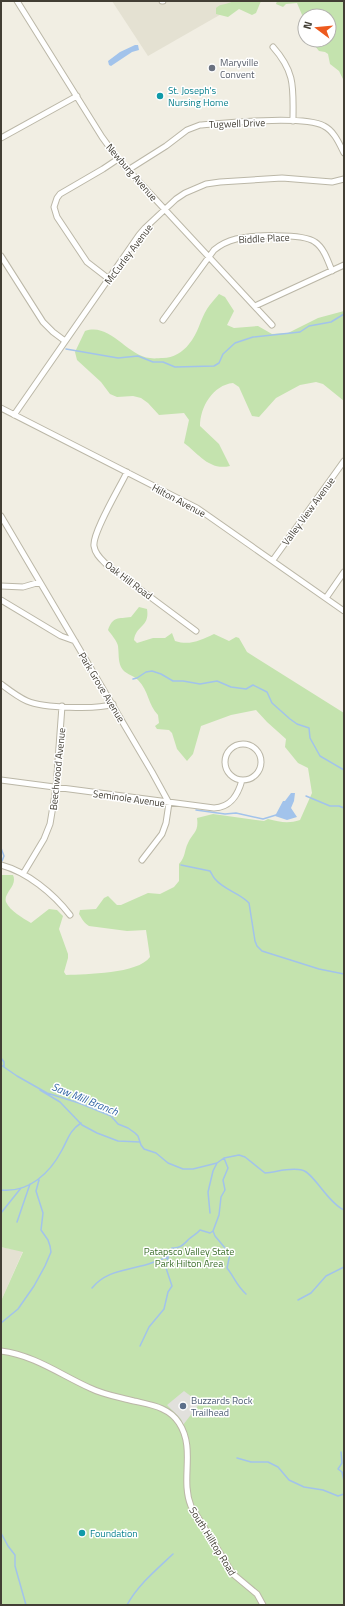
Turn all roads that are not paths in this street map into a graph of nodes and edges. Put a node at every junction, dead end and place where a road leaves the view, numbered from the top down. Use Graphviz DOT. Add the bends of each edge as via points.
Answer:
graph roads {
  1 [pos="17,1"];
  2 [pos="274,47"];
  3 [pos="77,96"];
  4 [pos="292,121"];
  5 [pos="1,138"];
  6 [pos="344,153"];
  7 [pos="118,159"];
  8 [pos="128,170"];
  9 [pos="344,179"];
  10 [pos="165,209"];
  11 [pos="1,256"];
  12 [pos="209,256"];
  13 [pos="344,265"];
  14 [pos="332,271"];
  15 [pos="108,279"];
  16 [pos="255,306"];
  17 [pos="163,320"];
  18 [pos="272,325"];
  19 [pos="65,341"];
  20 [pos="1,408"];
  21 [pos="14,414"];
  22 [pos="344,461"];
  23 [pos="127,472"];
  24 [pos="1,516"];
  25 [pos="272,560"];
  26 [pos="344,572"];
  27 [pos="40,582"];
  28 [pos="1,586"];
  29 [pos="326,598"];
  30 [pos="1,600"];
  31 [pos="344,611"];
  32 [pos="196,630"];
  33 [pos="75,641"];
  34 [pos="1,684"];
  35 [pos="113,704"];
  36 [pos="62,706"];
  37 [pos="1,780"];
  38 [pos="242,780"];
  39 [pos="56,788"];
  40 [pos="169,803"];
  41 [pos="142,860"];
  42 [pos="1,864"];
  43 [pos="23,874"];
  44 [pos="70,915"];
  45 [pos="1,1351"];
  46 [pos="263,1605"];
  1 -- 3 [label="street, Newburg Avenue"];
  2 -- 4 [label="street" via="290,73 293,91"];
  3 -- 5 [label="street"];
  3 -- 7 [label="street, Newburg Avenue"];
  4 -- 6 [label="street, Tugwell Drive" via="324,126 334,134"];
  4 -- 8 [label="street, Tugwell Drive" via="193,126"];
  7 -- 8 [label="street, Newburg Avenue"];
  7 -- 15 [label="street" via="60,194 54,207 87,262"];
  8 -- 10 [label="street, Newburg Avenue"];
  9 -- 10 [label="street, McCurley Avenue" via="332,182 282,178 206,184 185,193"];
  10 -- 12 [label="street, Newburg Avenue"];
  10 -- 15 [label="street, McCurley Avenue" via="145,228"];
  11 -- 19 [label="street" via="43,322"];
  12 -- 14 [label="street, Biddle Place" via="220,245 236,238 302,237 320,247"];
  12 -- 16 [label="street, Newburg Avenue"];
  12 -- 17 [label="street, Biddle Place"];
  13 -- 14 [label="street"];
  14 -- 16 [label="street"];
  15 -- 19 [label="street, McCurley Avenue"];
  16 -- 18 [label="street, Newburg Avenue"];
  19 -- 21 [label="street, McCurley Avenue"];
  20 -- 21 [label="street, Hilton Avenue"];
  21 -- 23 [label="street, Hilton Avenue"];
  22 -- 25 [label="street, Valley View Avenue"];
  23 -- 25 [label="street, Hilton Avenue" via="197,508"];
  23 -- 32 [label="street, Oak Hill Road" via="96,532 93,544 96,554"];
  24 -- 27 [label="street, Park Grove Avenue"];
  25 -- 29 [label="street, Hilton Avenue"];
  26 -- 29 [label="street"];
  27 -- 28 [label="street" via="23,587"];
  27 -- 33 [label="street, Park Grove Avenue"];
  29 -- 31 [label="street, Hilton Avenue"];
  30 -- 33 [label="street" via="61,636"];
  33 -- 35 [label="street, Park Grove Avenue"];
  34 -- 36 [label="street" via="27,701"];
  35 -- 36 [label="street" via="92,708"];
  35 -- 40 [label="street, Park Grove Avenue"];
  36 -- 39 [label="street, Beechwood Avenue"];
  37 -- 39 [label="street, Seminole Avenue"];
  38 -- 38 [label="street" via="258,773 261,764 260,755 256,750 243,744 230,750 225,762 229,773"];
  38 -- 40 [label="street, Seminole Avenue" via="233,800 221,807"];
  39 -- 40 [label="street, Seminole Avenue"];
  39 -- 43 [label="street, Beechwood Avenue" via="47,833"];
  40 -- 41 [label="street" via="162,834"];
  42 -- 43 [label="street"];
  43 -- 44 [label="street" via="46,891"];
  45 -- 46 [label="street, South Hilltop Road" via="22,1355 92,1389 155,1406 171,1414 179,1422 187,1446 186,1487 191,1506 233,1574 257,1594"];
}
